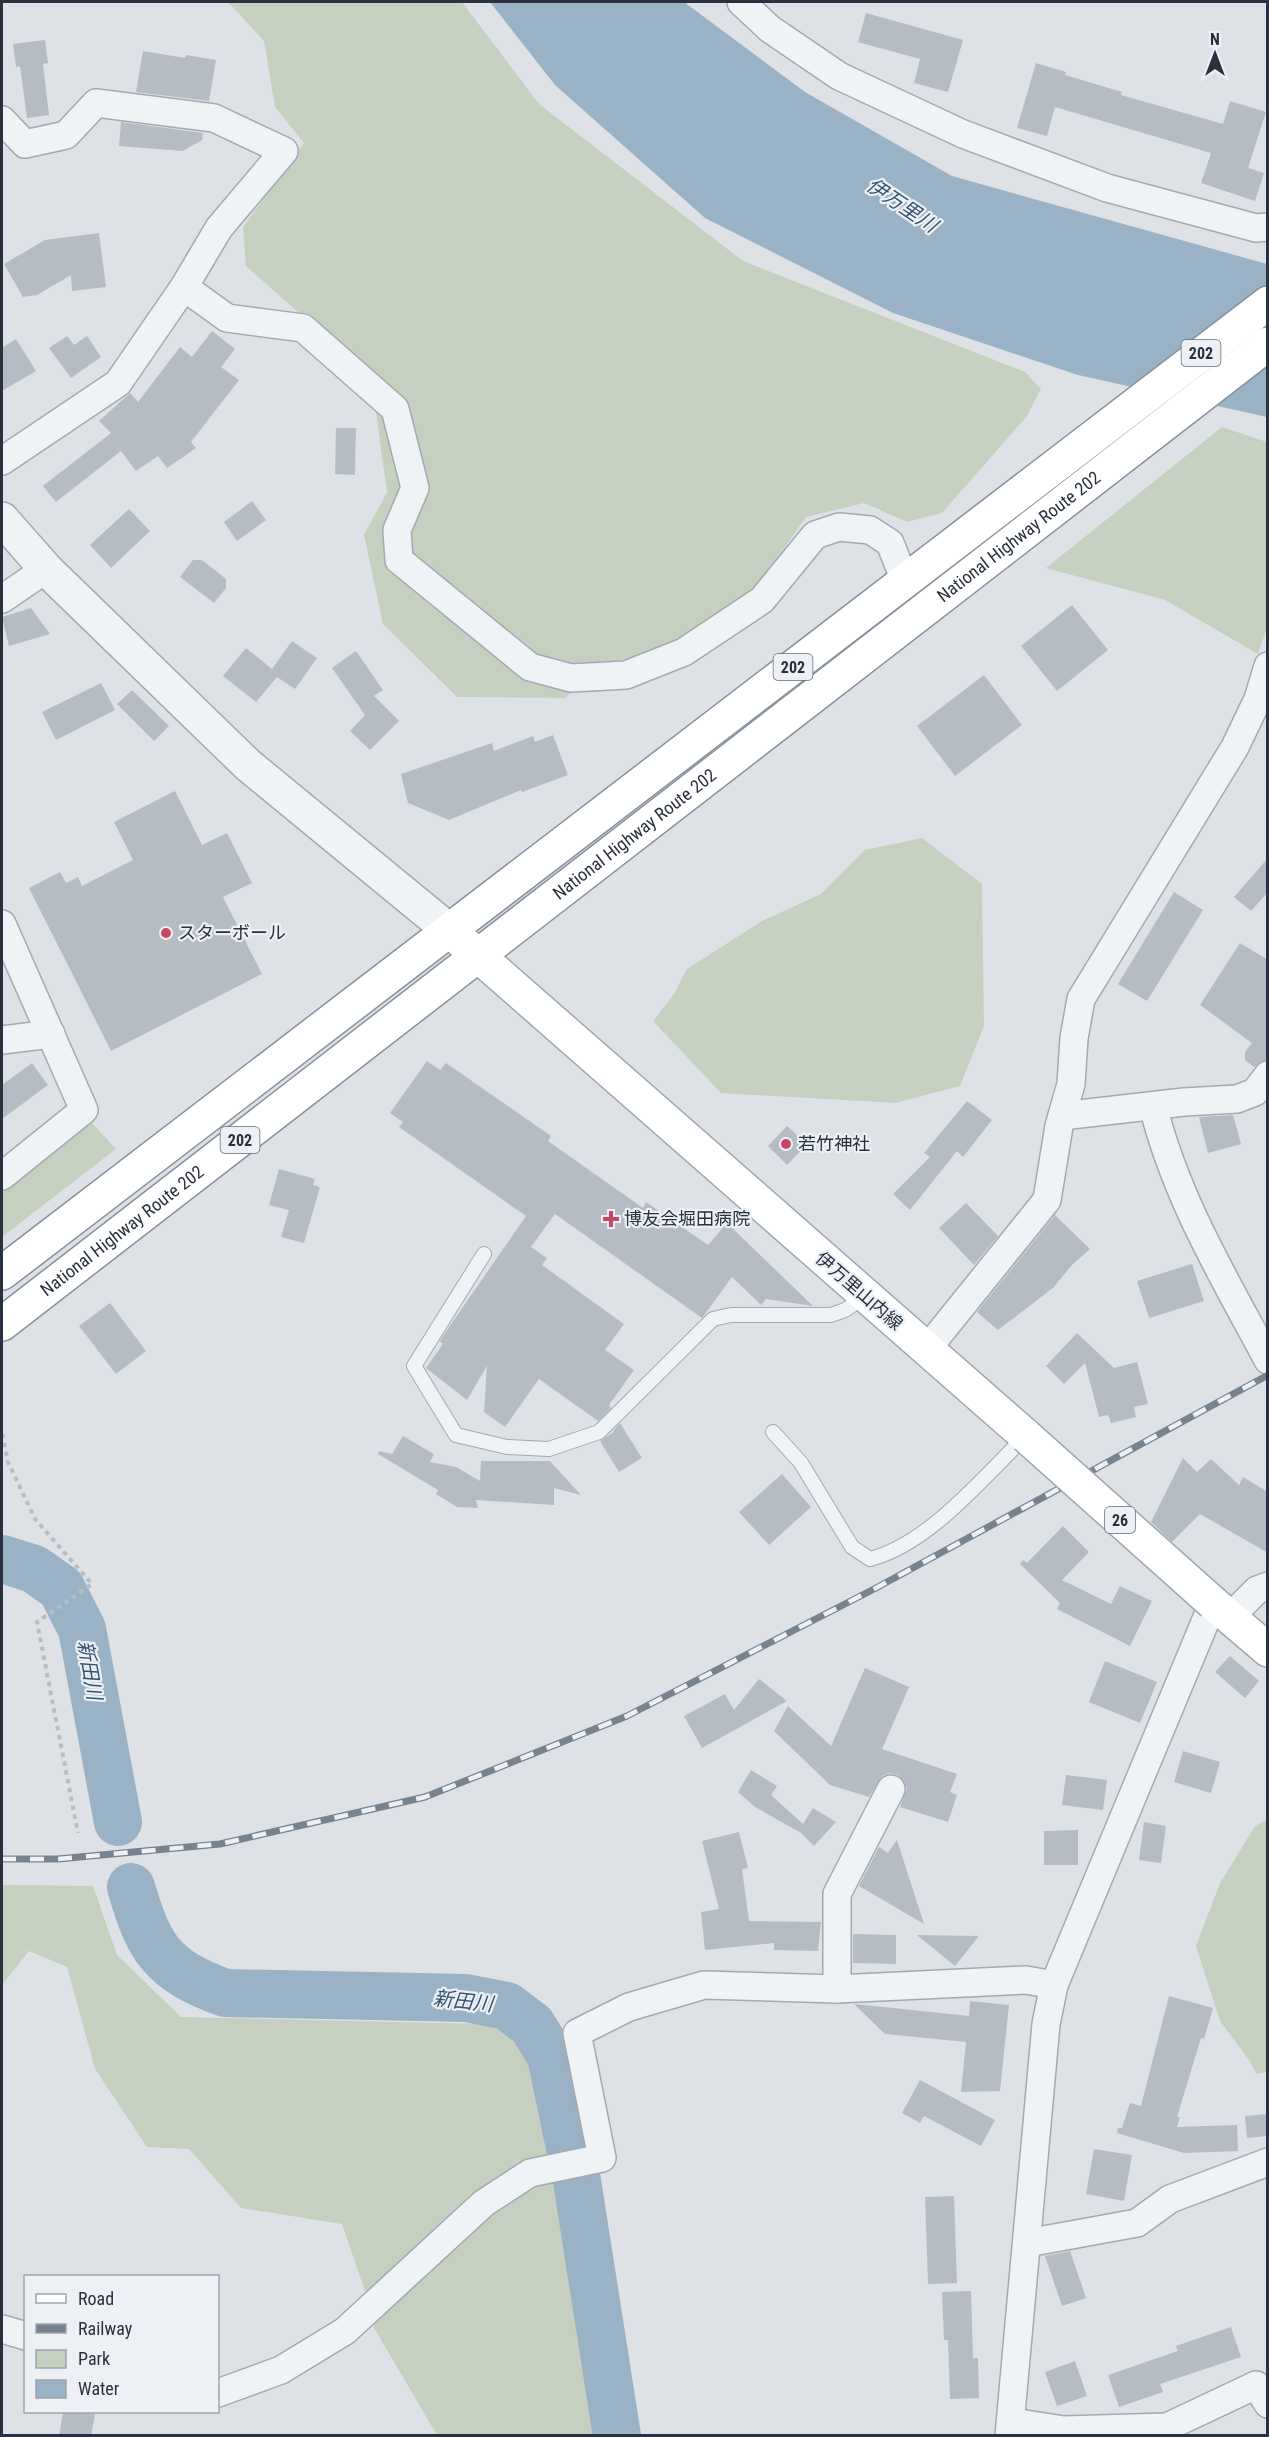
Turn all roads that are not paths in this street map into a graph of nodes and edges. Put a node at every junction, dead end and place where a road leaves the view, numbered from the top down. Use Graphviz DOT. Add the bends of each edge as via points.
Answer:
graph roads {
  1 [pos="741,2"];
  2 [pos="2,120"];
  3 [pos="1268,227"];
  4 [pos="184,287"];
  5 [pos="1268,303"];
  6 [pos="1268,344"];
  7 [pos="2,460"];
  8 [pos="2,519"];
  9 [pos="46,569"];
  10 [pos="905,581"];
  11 [pos="2,599"];
  12 [pos="1268,666"];
  13 [pos="2,924"];
  14 [pos="450,931"];
  15 [pos="478,956"];
  16 [pos="51,1034"];
  17 [pos="2,1040"];
  18 [pos="1268,1075"];
  19 [pos="1153,1106"];
  20 [pos="1062,1116"];
  21 [pos="2,1176"];
  22 [pos="484,1254"];
  23 [pos="2,1273"];
  24 [pos="864,1297"];
  25 [pos="2,1324"];
  26 [pos="927,1348"];
  27 [pos="1268,1360"];
  28 [pos="773,1432"];
  29 [pos="1026,1436"];
  30 [pos="1268,1586"];
  31 [pos="1221,1610"];
  32 [pos="1268,1650"];
  33 [pos="891,1789"];
  34 [pos="1054,1985"];
  35 [pos="837,1989"];
  36 [pos="1268,2162"];
  37 [pos="1027,2243"];
  38 [pos="2,2329"];
  39 [pos="24,2335"];
  40 [pos="219,2393"];
  41 [pos="1268,2404"];
  42 [pos="1013,2431"];
  1 -- 3 [label="street" via="770,29 839,76 963,134 1107,188 1256,228"];
  2 -- 4 [label="street" via="25,144 66,135 96,103 214,118 284,152 219,228"];
  4 -- 7 [label="street" via="117,383"];
  4 -- 10 [label="street" via="226,318 303,328 395,409 415,488 397,531 399,560 530,667 571,678 626,675 684,652 762,600 815,534 838,527 870,530 890,543"];
  5 -- 10 [label="main road, National Highway Route 202 / 202"];
  6 -- 15 [label="main road, National Highway Route 202 / 202"];
  8 -- 9 [label="street"];
  9 -- 11 [label="street"];
  9 -- 14 [label="street" via="248,765"];
  10 -- 14 [label="main road, National Highway Route 202 / 202"];
  12 -- 20 [label="street" via="1258,699 1235,747 1081,999 1071,1084"];
  13 -- 16 [label="street"];
  14 -- 15 [label="main road, 伊万里山内線 / 26"];
  14 -- 23 [label="main road, National Highway Route 202 / 202"];
  15 -- 24 [label="main road, 伊万里山内線 / 26"];
  15 -- 25 [label="main road, National Highway Route 202 / 202"];
  16 -- 17 [label="street"];
  16 -- 21 [label="street" via="84,1110"];
  18 -- 19 [label="street" via="1256,1092 1237,1099"];
  19 -- 20 [label="street"];
  19 -- 27 [label="street" via="1184,1203"];
  20 -- 26 [label="street" via="1047,1200"];
  22 -- 24 [label="lane" via="414,1366 456,1435 507,1448 559,1448 599,1432 713,1319 831,1315"];
  24 -- 26 [label="main road, 伊万里山内線 / 26"];
  26 -- 29 [label="main road, 伊万里山内線 / 26"];
  28 -- 29 [label="lane" via="801,1463 852,1547 870,1559 890,1554 921,1536"];
  29 -- 31 [label="main road, 伊万里山内線 / 26, bridge"];
  30 -- 31 [label="street"];
  31 -- 32 [label="main road, 伊万里山内線 / 26"];
  31 -- 34 [label="street"];
  33 -- 35 [label="street" via="837,1894"];
  34 -- 35 [label="street" via="1026,1980"];
  34 -- 37 [label="street" via="1046,2024"];
  35 -- 40 [label="street" via="704,1985 629,2007 577,2033 602,2158 530,2173 484,2203 345,2331 281,2370"];
  36 -- 37 [label="street" via="1170,2199 1137,2223"];
  37 -- 42 [label="street"];
  38 -- 39 [label="street"];
  41 -- 42 [label="street" via="1256,2385 1167,2427"];
}
